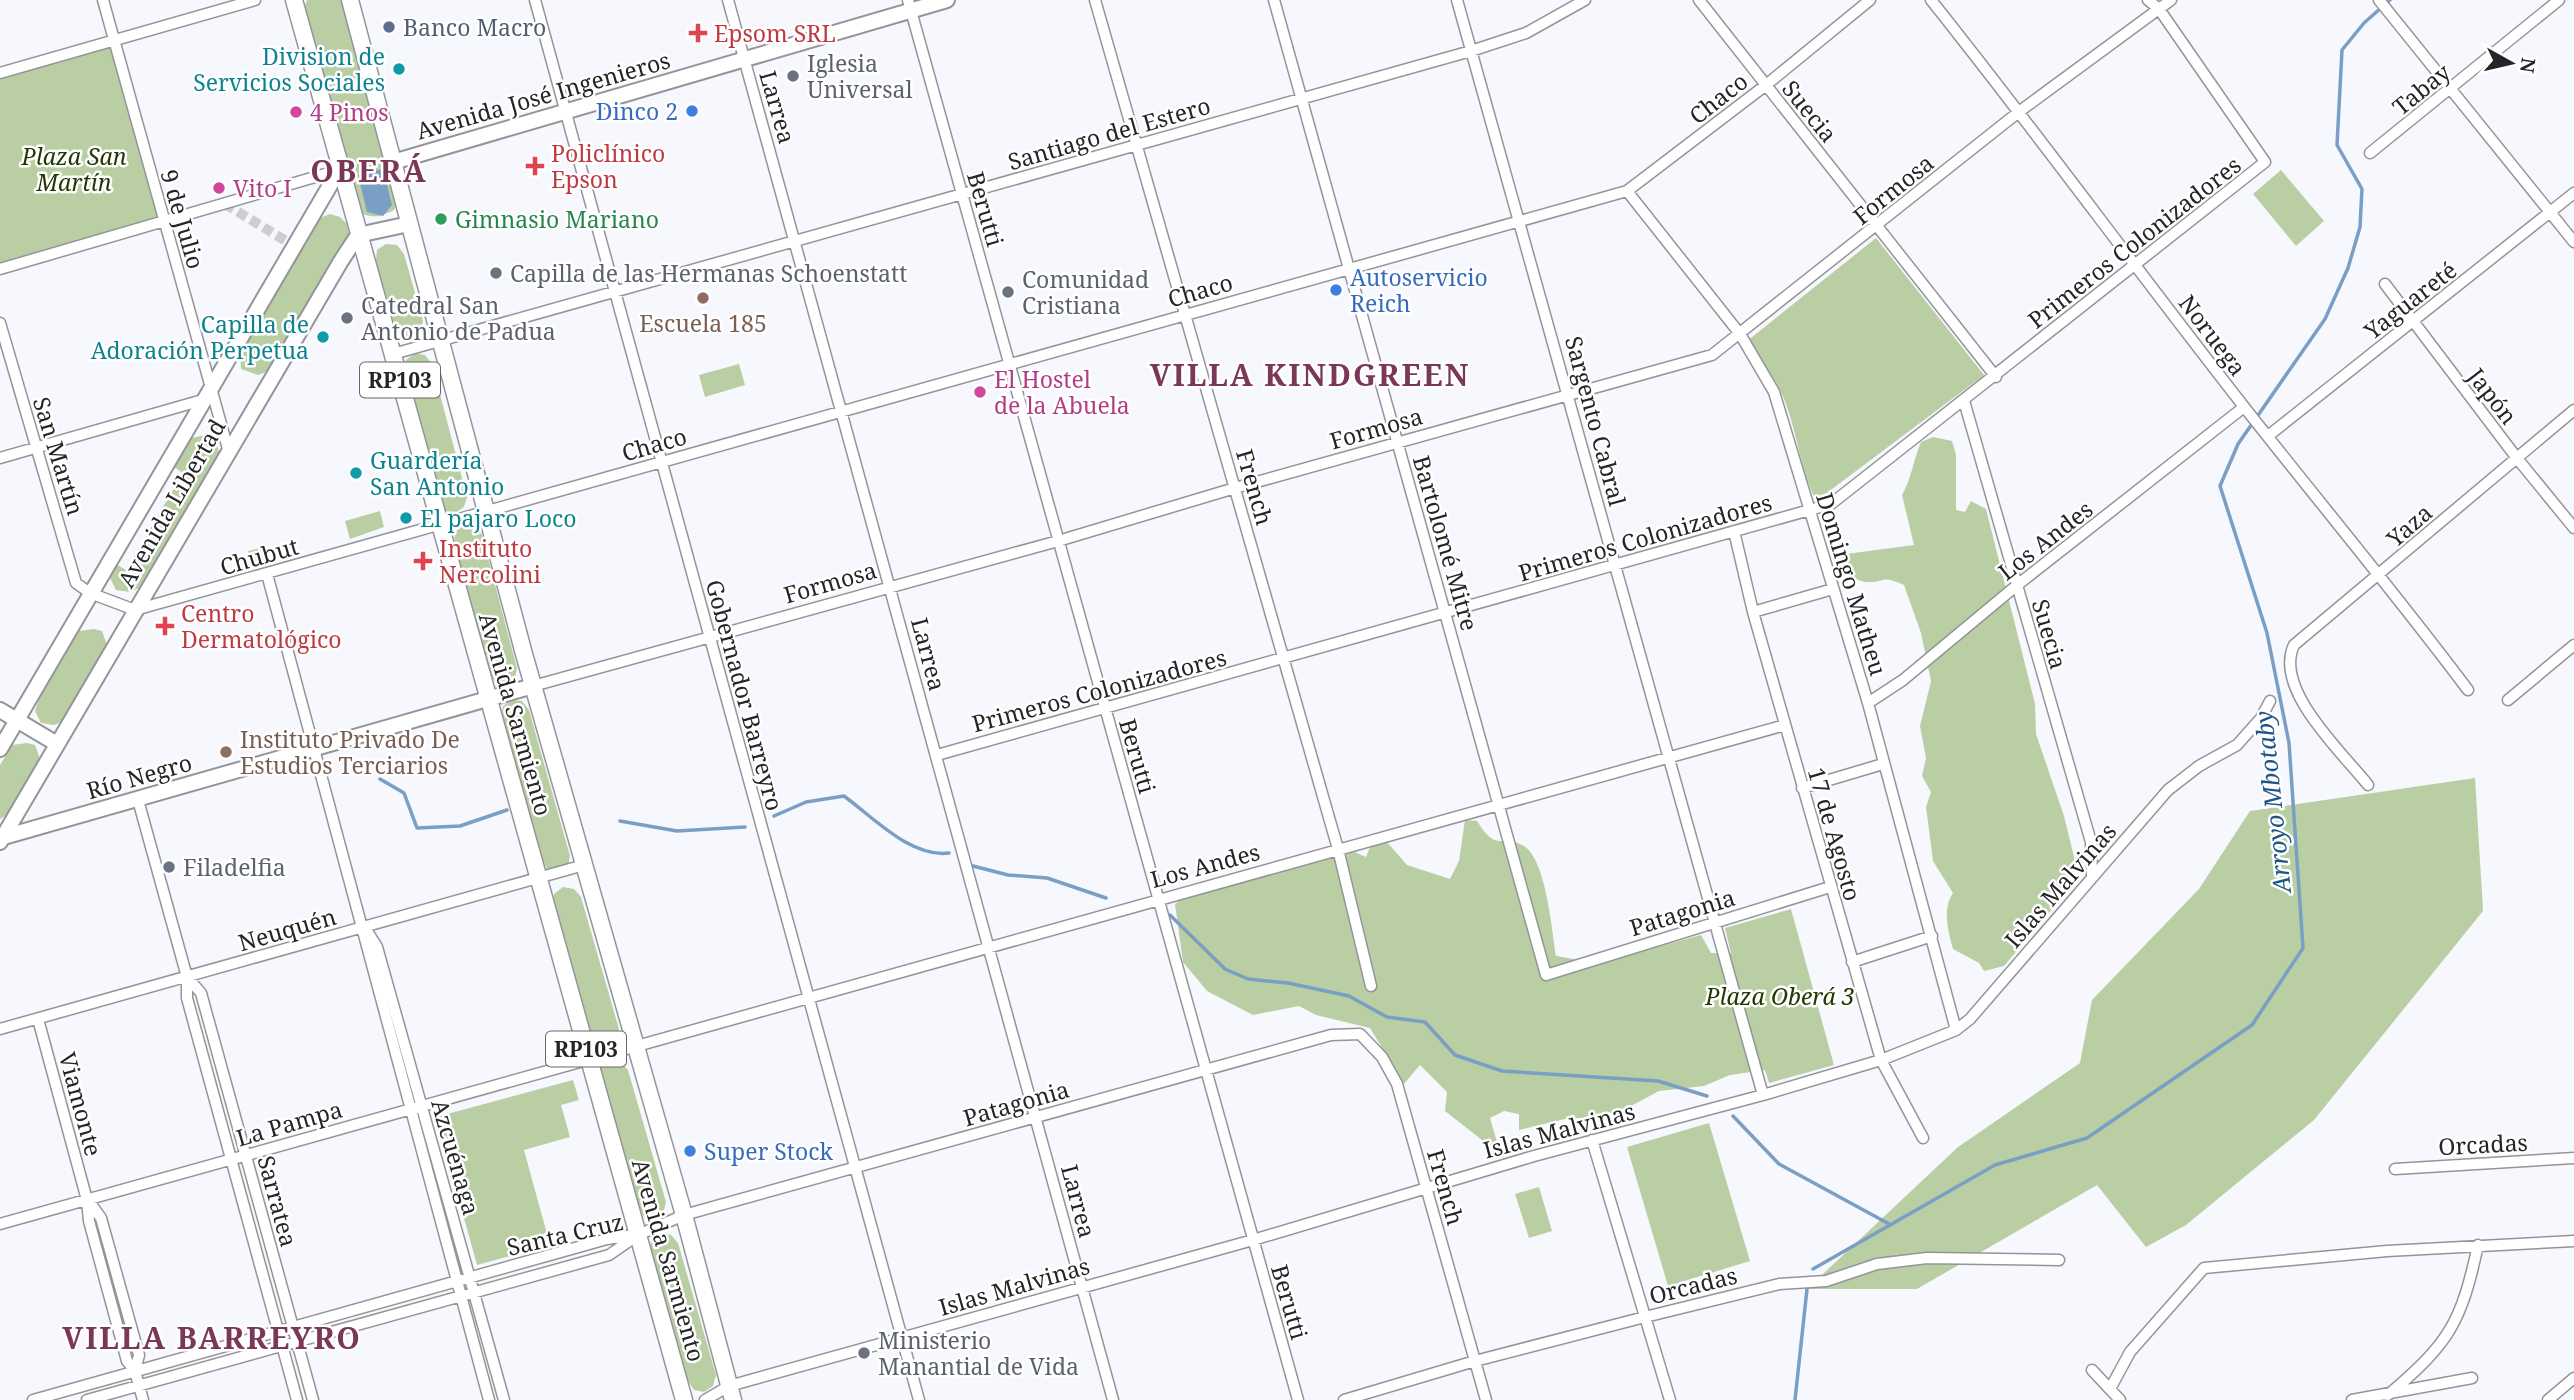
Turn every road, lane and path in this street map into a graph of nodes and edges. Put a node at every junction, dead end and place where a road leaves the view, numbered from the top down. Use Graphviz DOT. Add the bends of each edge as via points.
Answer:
graph roads {
  1 [pos="103,0"];
  2 [pos="255,0"];
  3 [pos="294,0"];
  4 [pos="350,0"];
  5 [pos="535,0"];
  6 [pos="728,0"];
  7 [pos="947,0"];
  8 [pos="1095,0"];
  9 [pos="1274,0"];
  10 [pos="1457,0"];
  11 [pos="1585,0"];
  12 [pos="1699,0"];
  13 [pos="1870,0"];
  14 [pos="1931,0"];
  15 [pos="2148,0"];
  16 [pos="2171,0"];
  17 [pos="2379,0"];
  18 [pos="2559,0"];
  19 [pos="909,5"];
  20 [pos="2160,9"];
  21 [pos="115,40"];
  22 [pos="1472,51"];
  23 [pos="744,60"];
  24 [pos="0,74"];
  25 [pos="1766,85"];
  26 [pos="2451,89"];
  27 [pos="1301,98"];
  28 [pos="565,111"];
  29 [pos="2020,111"];
  30 [pos="1137,145"];
  31 [pos="2370,153"];
  32 [pos="393,162"];
  33 [pos="339,170"];
  34 [pos="1627,191"];
  35 [pos="2574,193"];
  36 [pos="962,195"];
  37 [pos="2550,213"];
  38 [pos="163,220"];
  39 [pos="1519,220"];
  40 [pos="409,224"];
  41 [pos="1878,226"];
  42 [pos="358,235"];
  43 [pos="796,242"];
  44 [pos="2574,242"];
  45 [pos="2136,264"];
  46 [pos="1350,268"];
  47 [pos="0,269"];
  48 [pos="2385,284"];
  49 [pos="615,292"];
  50 [pos="1185,314"];
  51 [pos="0,323"];
  52 [pos="2413,323"];
  53 [pos="1740,334"];
  54 [pos="439,341"];
  55 [pos="393,354"];
  56 [pos="1010,365"];
  57 [pos="1996,377"];
  58 [pos="1569,393"];
  59 [pos="209,394"];
  60 [pos="1964,401"];
  61 [pos="2246,410"];
  62 [pos="2574,410"];
  63 [pos="842,412"];
  64 [pos="2267,434"];
  65 [pos="1397,442"];
  66 [pos="36,448"];
  67 [pos="228,449"];
  68 [pos="2516,457"];
  69 [pos="0,458"];
  70 [pos="661,462"];
  71 [pos="1235,488"];
  72 [pos="1810,511"];
  73 [pos="486,512"];
  74 [pos="440,525"];
  75 [pos="2574,528"];
  76 [pos="1734,531"];
  77 [pos="1058,541"];
  78 [pos="1615,564"];
  79 [pos="267,574"];
  80 [pos="2381,575"];
  81 [pos="890,586"];
  82 [pos="2016,586"];
  83 [pos="1833,589"];
  84 [pos="90,593"];
  85 [pos="135,610"];
  86 [pos="1753,612"];
  87 [pos="1445,613"];
  88 [pos="709,636"];
  89 [pos="2574,645"];
  90 [pos="1284,660"];
  91 [pos="533,686"];
  92 [pos="2468,690"];
  93 [pos="488,699"];
  94 [pos="2508,700"];
  95 [pos="2270,701"];
  96 [pos="1868,703"];
  97 [pos="1105,708"];
  98 [pos="0,710"];
  99 [pos="17,720"];
  100 [pos="1785,725"];
  101 [pos="57,744"];
  102 [pos="0,749"];
  103 [pos="315,749"];
  104 [pos="937,755"];
  105 [pos="1669,757"];
  106 [pos="1883,764"];
  107 [pos="2368,785"];
  108 [pos="1802,788"];
  109 [pos="138,800"];
  110 [pos="1499,804"];
  111 [pos="0,840"];
  112 [pos="1338,849"];
  113 [pos="584,865"];
  114 [pos="538,877"];
  115 [pos="2092,878"];
  116 [pos="1830,887"];
  117 [pos="1158,898"];
  118 [pos="1715,923"];
  119 [pos="364,927"];
  120 [pos="1932,936"];
  121 [pos="989,947"];
  122 [pos="1852,962"];
  123 [pos="1546,975"];
  124 [pos="187,977"];
  125 [pos="1371,986"];
  126 [pos="808,997"];
  127 [pos="38,1018"];
  128 [pos="0,1029"];
  129 [pos="1956,1030"];
  130 [pos="1360,1034"];
  131 [pos="636,1045"];
  132 [pos="589,1058"];
  133 [pos="1881,1060"];
  134 [pos="1206,1070"];
  135 [pos="1763,1095"];
  136 [pos="422,1106"];
  137 [pos="409,1109"];
  138 [pos="1036,1117"];
  139 [pos="1923,1138"];
  140 [pos="1592,1140"];
  141 [pos="246,1155"];
  142 [pos="2574,1158"];
  143 [pos="231,1159"];
  144 [pos="855,1167"];
  145 [pos="2395,1169"];
  146 [pos="1426,1186"];
  147 [pos="87,1199"];
  148 [pos="684,1215"];
  149 [pos="0,1224"];
  150 [pos="638,1235"];
  151 [pos="1253,1240"];
  152 [pos="2574,1241"];
  153 [pos="2478,1245"];
  154 [pos="2059,1260"];
  155 [pos="470,1278"];
  156 [pos="457,1281"];
  157 [pos="1083,1287"];
  158 [pos="474,1293"];
  159 [pos="461,1296"];
  160 [pos="1645,1317"];
  161 [pos="293,1327"];
  162 [pos="279,1331"];
  163 [pos="901,1338"];
  164 [pos="297,1342"];
  165 [pos="282,1346"];
  166 [pos="1475,1361"];
  167 [pos="2092,1370"];
  168 [pos="135,1371"];
  169 [pos="2472,1378"];
  170 [pos="2574,1378"];
  171 [pos="139,1386"];
  172 [pos="2110,1389"];
  173 [pos="731,1393"];
  174 [pos="2390,1398"];
  175 [pos="33,1400"];
  176 [pos="87,1400"];
  177 [pos="143,1400"];
  178 [pos="297,1400"];
  179 [pos="313,1400"];
  180 [pos="489,1400"];
  181 [pos="504,1400"];
  182 [pos="684,1400"];
  183 [pos="705,1400"];
  184 [pos="919,1400"];
  185 [pos="1113,1400"];
  186 [pos="1298,1400"];
  187 [pos="1343,1400"];
  188 [pos="1486,1400"];
  189 [pos="1670,1400"];
  190 [pos="2120,1400"];
  191 [pos="2352,1400"];
  192 [pos="2548,1400"];
  1 -- 21 [label="street, 9 de Julio"];
  2 -- 21 [label="street"];
  3 -- 33 [label="main road, Avenida Sarmiento / RP103"];
  4 -- 32 [label="main road, Avenida Sarmiento / RP103"];
  5 -- 28 [label="street, Gobernador Barreyro"];
  6 -- 23 [label="street, Larrea"];
  7 -- 19 [label="main road, Avenida José Ingenieros"];
  8 -- 30 [label="street, French"];
  9 -- 27 [label="street, Bartolomé Mitre"];
  10 -- 22 [label="street, Sargento Cabral"];
  11 -- 22 [label="street, Santiago del Estero" via="1526,33"];
  12 -- 25 [label="street, Suecia"];
  13 -- 25 [label="street, Chaco"];
  14 -- 29 [label="street, Noruega"];
  15 -- 20 [label="street"];
  16 -- 20 [label="street, Formosa"];
  17 -- 26 [label="street"];
  18 -- 26 [label="street, Tabay"];
  19 -- 23 [label="main road, Avenida José Ingenieros"];
  19 -- 36 [label="street, Berutti"];
  20 -- 29 [label="street, Formosa"];
  20 -- 45 [label="street, Primeros Colonizadores" via="2266,162"];
  21 -- 24 [label="street"];
  21 -- 38 [label="street, 9 de Julio"];
  22 -- 27 [label="street, Santiago del Estero"];
  22 -- 39 [label="street, Sargento Cabral"];
  23 -- 28 [label="main road, Avenida José Ingenieros"];
  23 -- 43 [label="street, Larrea"];
  25 -- 34 [label="street, Chaco"];
  25 -- 41 [label="street, Suecia"];
  26 -- 31 [label="street, Tabay"];
  26 -- 37 [label="street"];
  27 -- 30 [label="street, Santiago del Estero"];
  27 -- 46 [label="street, Bartolomé Mitre"];
  28 -- 32 [label="main road, Avenida José Ingenieros"];
  28 -- 49 [label="street, Gobernador Barreyro"];
  29 -- 41 [label="street, Formosa"];
  29 -- 45 [label="street, Noruega"];
  30 -- 36 [label="street, Santiago del Estero"];
  30 -- 50 [label="street, French"];
  32 -- 40 [label="main road, Avenida Sarmiento / RP103"];
  33 -- 38 [label="street"];
  33 -- 42 [label="main road, Avenida Sarmiento / RP103"];
  33 -- 59 [label="main road, Avenida Libertad" via="290,243"];
  34 -- 39 [label="street, Chaco"];
  34 -- 53 [label="street, Domingo Matheu"];
  35 -- 37 [label="street, Yaguareté"];
  36 -- 43 [label="street, Santiago del Estero"];
  36 -- 56 [label="street, Berutti"];
  37 -- 44 [label="street"];
  37 -- 52 [label="street, Yaguareté"];
  38 -- 47 [label="street"];
  38 -- 59 [label="street, 9 de Julio"];
  39 -- 46 [label="street, Chaco"];
  39 -- 58 [label="street, Sargento Cabral"];
  40 -- 42 [label="main road"];
  40 -- 54 [label="main road, Avenida Sarmiento / RP103"];
  41 -- 53 [label="street, Formosa"];
  41 -- 57 [label="street, Suecia"];
  42 -- 55 [label="main road, Avenida Sarmiento / RP103"];
  42 -- 67 [label="main road, Avenida Libertad"];
  43 -- 49 [label="street, Santiago del Estero"];
  43 -- 63 [label="street, Larrea"];
  45 -- 57 [label="street, Primeros Colonizadores"];
  45 -- 61 [label="street, Noruega"];
  46 -- 50 [label="street, Chaco"];
  46 -- 65 [label="street, Bartolomé Mitre"];
  48 -- 52 [label="street, Japón"];
  49 -- 54 [label="street, Santiago del Estero"];
  49 -- 70 [label="street, Gobernador Barreyro"];
  50 -- 56 [label="street, Chaco"];
  50 -- 71 [label="street, French"];
  51 -- 66 [label="street, San Martín"];
  52 -- 64 [label="street, Yaguareté"];
  52 -- 68 [label="street, Japón"];
  53 -- 58 [label="street, Formosa" via="1712,355"];
  53 -- 72 [label="street, Domingo Matheu" via="1774,392"];
  54 -- 55 [label="street, Santiago del Estero"];
  54 -- 73 [label="main road, Avenida Sarmiento / RP103"];
  55 -- 74 [label="main road, Avenida Sarmiento / RP103"];
  56 -- 63 [label="street, Chaco"];
  56 -- 77 [label="street, Berutti"];
  57 -- 60 [label="street, Primeros Colonizadores"];
  58 -- 65 [label="street, Formosa"];
  58 -- 78 [label="street, Sargento Cabral"];
  59 -- 66 [label="street"];
  59 -- 67 [label="street, 9 de Julio"];
  59 -- 84 [label="main road, Avenida Libertad"];
  60 -- 72 [label="street, Primeros Colonizadores" via="1831,504"];
  60 -- 82 [label="street, Suecia"];
  61 -- 64 [label="street, Noruega"];
  61 -- 82 [label="street, Los Andes"];
  62 -- 68 [label="street, Yaza"];
  63 -- 70 [label="street, Chaco"];
  63 -- 81 [label="street, Larrea"];
  64 -- 80 [label="street, Noruega"];
  65 -- 71 [label="street, Formosa"];
  65 -- 87 [label="street, Bartolomé Mitre"];
  66 -- 69 [label="street"];
  66 -- 84 [label="street, San Martín" via="76,583"];
  67 -- 85 [label="main road, Avenida Libertad"];
  68 -- 75 [label="street, Japón"];
  68 -- 80 [label="street, Yaza"];
  70 -- 73 [label="street, Chaco"];
  70 -- 88 [label="street, Gobernador Barreyro"];
  71 -- 77 [label="street, Formosa"];
  71 -- 90 [label="street, French"];
  72 -- 76 [label="street, Primeros Colonizadores"];
  72 -- 83 [label="street, Domingo Matheu"];
  73 -- 74 [label="street, Chaco"];
  73 -- 91 [label="main road, Avenida Sarmiento / RP103"];
  74 -- 79 [label="street, Chubut"];
  74 -- 93 [label="main road, Avenida Sarmiento / RP103"];
  76 -- 78 [label="street, Primeros Colonizadores"];
  76 -- 86 [label="street, 17 de Agosto"];
  77 -- 81 [label="street, Formosa"];
  77 -- 97 [label="street, Berutti"];
  78 -- 87 [label="street, Primeros Colonizadores"];
  78 -- 105 [label="street, Sargento Cabral"];
  79 -- 85 [label="street, Chubut"];
  79 -- 103 [label="street, Azcuénaga"];
  80 -- 92 [label="street, Noruega"];
  80 -- 107 [label="street, Yaza" via="2294,645 2288,658 2299,698"];
  81 -- 88 [label="street, Formosa"];
  81 -- 104 [label="street, Larrea"];
  82 -- 96 [label="street, Los Andes" via="1903,680"];
  82 -- 115 [label="street, Suecia" via="2091,842"];
  83 -- 86 [label="street"];
  83 -- 96 [label="street, Domingo Matheu"];
  84 -- 85 [label="street"];
  84 -- 99 [label="main road, Avenida Libertad"];
  85 -- 101 [label="main road, Avenida Libertad"];
  86 -- 100 [label="street, 17 de Agosto"];
  87 -- 90 [label="street, Primeros Colonizadores"];
  87 -- 110 [label="street, Bartolomé Mitre"];
  88 -- 91 [label="street, Formosa"];
  88 -- 126 [label="street, Gobernador Barreyro"];
  89 -- 94 [label="street"];
  90 -- 97 [label="street, Primeros Colonizadores"];
  90 -- 112 [label="street, French"];
  91 -- 93 [label="main road, Río Negro"];
  91 -- 113 [label="main road, Avenida Sarmiento / RP103"];
  93 -- 103 [label="main road, Río Negro"];
  93 -- 114 [label="main road, Avenida Sarmiento / RP103"];
  95 -- 115 [label="street, Islas Malvinas" via="2237,745 2168,790"];
  96 -- 106 [label="street, Domingo Matheu"];
  97 -- 104 [label="street, Primeros Colonizadores"];
  97 -- 117 [label="street, Berutti"];
  98 -- 99 [label="main road"];
  99 -- 101 [label="main road"];
  99 -- 102 [label="main road, Avenida Libertad"];
  100 -- 105 [label="street, Los Andes"];
  100 -- 108 [label="street, 17 de Agosto"];
  101 -- 111 [label="main road, Avenida Libertad"];
  103 -- 109 [label="main road, Río Negro"];
  103 -- 119 [label="street, Azcuénaga"];
  104 -- 121 [label="street, Larrea"];
  105 -- 110 [label="street, Los Andes"];
  105 -- 118 [label="street, Sargento Cabral"];
  106 -- 108 [label="street"];
  106 -- 120 [label="street, Domingo Matheu"];
  108 -- 116 [label="street, 17 de Agosto"];
  109 -- 111 [label="main road, Río Negro"];
  109 -- 124 [label="street, Sarratea"];
  110 -- 112 [label="street, Los Andes"];
  110 -- 123 [label="street, Bartolomé Mitre"];
  112 -- 117 [label="street, Los Andes"];
  112 -- 125 [label="street, French"];
  113 -- 114 [label="street, Neuquén"];
  113 -- 131 [label="main road, Avenida Sarmiento / RP103"];
  114 -- 119 [label="street, Neuquén"];
  114 -- 132 [label="main road, Avenida Sarmiento / RP103"];
  115 -- 129 [label="street, Islas Malvinas"];
  116 -- 118 [label="street, Patagonia"];
  116 -- 122 [label="street, 17 de Agosto"];
  117 -- 121 [label="street, Los Andes"];
  117 -- 134 [label="street, Berutti"];
  118 -- 123 [label="street, Patagonia"];
  118 -- 135 [label="street, Sargento Cabral"];
  119 -- 124 [label="street, Neuquén"];
  119 -- 136 [label="street, Azcuénaga" via="377,947"];
  119 -- 137 [label="street, Azcuénaga" via="365,949"];
  120 -- 122 [label="street"];
  120 -- 129 [label="street, Domingo Matheu"];
  121 -- 126 [label="street, Los Andes"];
  121 -- 138 [label="street, Larrea"];
  122 -- 133 [label="street, 17 de Agosto"];
  124 -- 127 [label="street, Neuquén"];
  124 -- 141 [label="street, Sarratea" via="201,993"];
  124 -- 143 [label="street, Sarratea" via="187,998"];
  126 -- 131 [label="street, Los Andes"];
  126 -- 144 [label="street, Gobernador Barreyro"];
  127 -- 128 [label="street, Neuquén"];
  127 -- 147 [label="street, Viamonte"];
  129 -- 133 [label="street, Islas Malvinas"];
  130 -- 134 [label="street, Patagonia" via="1331,1035"];
  130 -- 146 [label="street, French" via="1382,1057 1397,1084"];
  131 -- 132 [label="street, Los Andes"];
  131 -- 148 [label="main road, Avenida Sarmiento / RP103"];
  132 -- 136 [label="street, La Pampa"];
  132 -- 150 [label="main road, Avenida Sarmiento / RP103"];
  133 -- 135 [label="street, Islas Malvinas"];
  133 -- 139 [label="street, 17 de Agosto"];
  134 -- 138 [label="street, Patagonia"];
  134 -- 151 [label="street, Berutti"];
  135 -- 140 [label="street, Islas Malvinas"];
  136 -- 137 [label="street, La Pampa"];
  136 -- 155 [label="street, Azcuénaga"];
  137 -- 141 [label="street, La Pampa"];
  137 -- 156 [label="street, Azcuénaga"];
  138 -- 144 [label="street, Patagonia"];
  138 -- 157 [label="street, Larrea"];
  140 -- 146 [label="street, Islas Malvinas"];
  140 -- 160 [label="street"];
  141 -- 143 [label="street, La Pampa"];
  141 -- 161 [label="street, Sarratea"];
  142 -- 145 [label="street, Orcadas"];
  143 -- 147 [label="street, La Pampa"];
  143 -- 162 [label="street, Sarratea"];
  144 -- 148 [label="street, Patagonia"];
  144 -- 163 [label="street, Gobernador Barreyro"];
  146 -- 151 [label="street, Islas Malvinas"];
  146 -- 166 [label="street, French"];
  147 -- 149 [label="street, La Pampa"];
  147 -- 168 [label="street, Viamonte" via="127,1361"];
  148 -- 150 [label="street, Patagonia"];
  148 -- 173 [label="main road, Avenida Sarmiento / RP103"];
  150 -- 155 [label="street, Santa Cruz" via="607,1239"];
  150 -- 158 [label="street, Santa Cruz" via="609,1255"];
  150 -- 182 [label="main road, Avenida Sarmiento / RP103"];
  151 -- 157 [label="street, Islas Malvinas"];
  151 -- 186 [label="street, Berutti"];
  152 -- 153 [label="street"];
  153 -- 172 [label="street" via="2204,1269 2130,1352"];
  153 -- 174 [label="street" via="2453,1330"];
  154 -- 160 [label="street, Orcadas" via="1927,1258 1877,1264 1826,1280 1779,1284"];
  155 -- 156 [label="street, Santa Cruz"];
  155 -- 158 [label="street, Azcuénaga"];
  156 -- 159 [label="street, Azcuénaga"];
  156 -- 161 [label="street, Santa Cruz"];
  157 -- 163 [label="street, Islas Malvinas"];
  157 -- 185 [label="street, Larrea"];
  158 -- 159 [label="street, Santa Cruz"];
  158 -- 181 [label="street, Azcuénaga"];
  159 -- 164 [label="street, Santa Cruz"];
  159 -- 180 [label="street, Azcuénaga"];
  160 -- 166 [label="street, Orcadas"];
  160 -- 189 [label="street"];
  161 -- 162 [label="street, Santa Cruz"];
  161 -- 164 [label="street, Sarratea"];
  162 -- 165 [label="street, Sarratea"];
  162 -- 168 [label="street, Santa Cruz"];
  163 -- 173 [label="street, Islas Malvinas"];
  163 -- 184 [label="street, Gobernador Barreyro"];
  164 -- 165 [label="street, Santa Cruz"];
  164 -- 179 [label="street, Sarratea"];
  165 -- 171 [label="street, Santa Cruz"];
  165 -- 178 [label="street, Sarratea"];
  166 -- 187 [label="street, Orcadas"];
  166 -- 188 [label="street, French"];
  167 -- 172 [label="street"];
  168 -- 171 [label="street, Viamonte"];
  168 -- 175 [label="street, Santa Cruz"];
  169 -- 174 [label="street"];
  170 -- 192 [label="street"];
  171 -- 176 [label="street, Santa Cruz"];
  171 -- 177 [label="street, Viamonte"];
  172 -- 190 [label="street"];
  173 -- 183 [label="street, Islas Malvinas"];
  174 -- 191 [label="street"];
}
